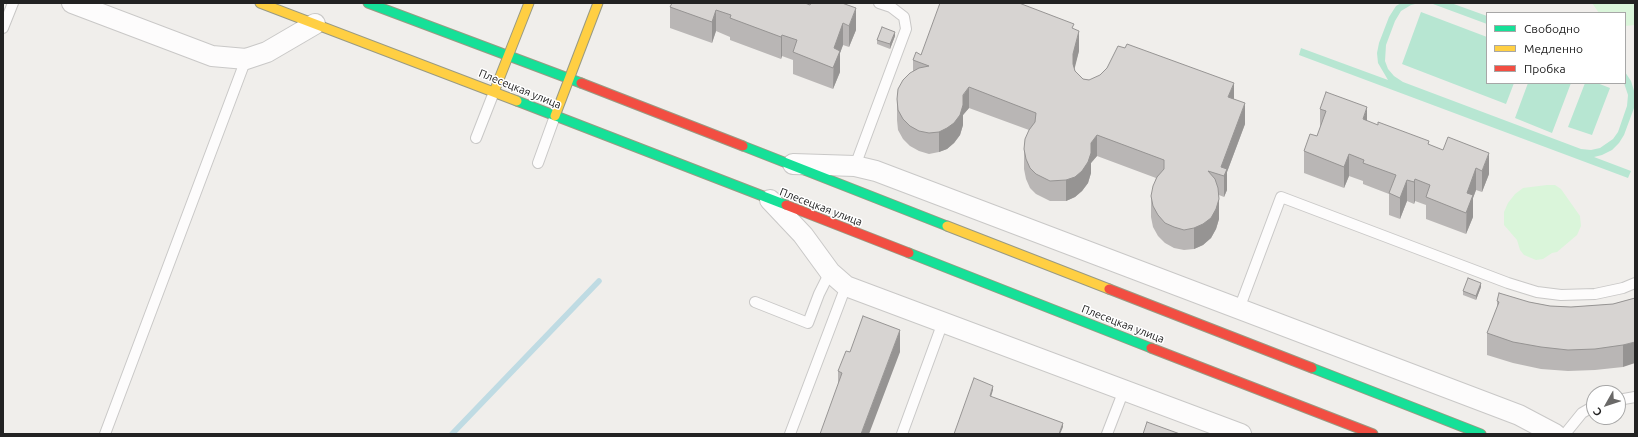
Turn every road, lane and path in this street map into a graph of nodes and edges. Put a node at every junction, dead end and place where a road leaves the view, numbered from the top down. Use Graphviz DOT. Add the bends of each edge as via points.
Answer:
graph roads {
  1 [pos="13,3"];
  2 [pos="72,3"];
  3 [pos="260,3"];
  4 [pos="368,3"];
  5 [pos="529,3"];
  6 [pos="598,3"];
  7 [pos="879,3"];
  8 [pos="315,24"];
  9 [pos="3,28"];
  10 [pos="509,55"];
  11 [pos="246,59"];
  12 [pos="569,79"];
  13 [pos="494,92"];
  14 [pos="555,116"];
  15 [pos="476,138"];
  16 [pos="538,163"];
  17 [pos="788,164"];
  18 [pos="855,166"];
  19 [pos="770,200"];
  20 [pos="830,272"];
  21 [pos="1635,283"];
  22 [pos="846,286"];
  23 [pos="755,302"];
  24 [pos="1239,309"];
  25 [pos="943,322"];
  26 [pos="1124,390"];
  27 [pos="1586,411"];
  28 [pos="1231,432"];
  29 [pos="105,434"];
  30 [pos="790,434"];
  31 [pos="902,434"];
  32 [pos="1107,434"];
  33 [pos="1373,434"];
  34 [pos="1481,434"];
  35 [pos="1556,434"];
  36 [pos="1565,434"];
  1 -- 9 [label="lane"];
  2 -- 11 [label="street" via="212,56"];
  3 -- 8 [label="main road, Плесецкая улица"];
  4 -- 10 [label="main road"];
  5 -- 10 [label="main road"];
  6 -- 12 [label="main road"];
  7 -- 18 [label="lane" via="891,7 904,17 906,29"];
  8 -- 11 [label="street" via="266,52"];
  8 -- 13 [label="main road, Плесецкая улица"];
  10 -- 12 [label="main road"];
  10 -- 13 [label="main road"];
  11 -- 29 [label="lane"];
  12 -- 14 [label="main road"];
  12 -- 17 [label="main road"];
  13 -- 14 [label="main road, Плесецкая улица"];
  13 -- 15 [label="lane"];
  14 -- 16 [label="lane"];
  14 -- 19 [label="main road, Плесецкая улица"];
  17 -- 18 [label="street"];
  17 -- 34 [label="main road"];
  18 -- 24 [label="street" via="876,171"];
  19 -- 20 [label="street" via="803,235"];
  19 -- 33 [label="main road, Плесецкая улица"];
  20 -- 22 [label="street"];
  20 -- 23 [label="lane" via="808,324"];
  21 -- 24 [label="lane" via="1595,294 1561,296 1537,292 1281,197"];
  22 -- 25 [label="street"];
  22 -- 30 [label="lane"];
  24 -- 35 [label="street" via="1519,415"];
  25 -- 26 [label="street"];
  25 -- 31 [label="lane"];
  26 -- 28 [label="street"];
  26 -- 32 [label="lane"];
  27 -- 36 [label="lane"];
}
